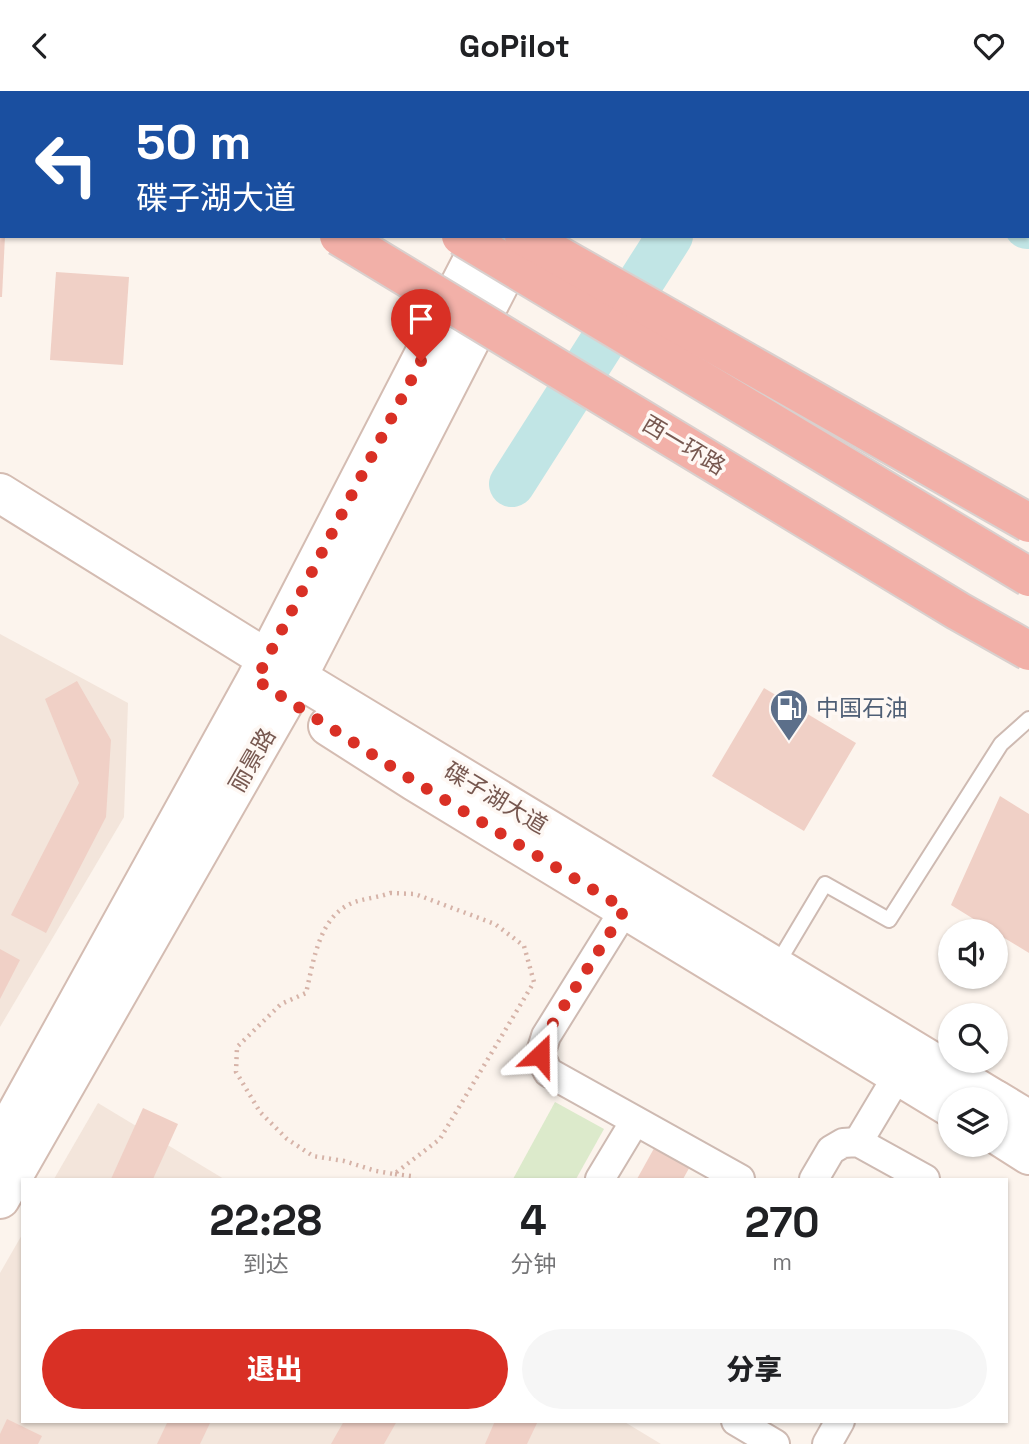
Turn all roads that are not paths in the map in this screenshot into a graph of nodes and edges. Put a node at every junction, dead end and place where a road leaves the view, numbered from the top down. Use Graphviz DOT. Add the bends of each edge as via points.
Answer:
graph roads {
  1 [pos="342,238"];
  2 [pos="464,238"];
  3 [pos="484,238"];
  4 [pos="523,238"];
  5 [pos="528,238"];
  6 [pos="0,493"];
  7 [pos="0,521"];
  8 [pos="1029,523"];
  9 [pos="1029,577"];
  10 [pos="958,611"];
  11 [pos="1029,651"];
  12 [pos="1029,673"];
  13 [pos="277,679"];
  14 [pos="1029,719"];
  15 [pos="625,909"];
  16 [pos="776,967"];
  17 [pos="898,1075"];
  18 [pos="974,1087"];
  19 [pos="938,1100"];
  20 [pos="1008,1108"];
  21 [pos="1029,1120"];
  22 [pos="635,1121"];
  23 [pos="1008,1141"];
  24 [pos="858,1142"];
  25 [pos="0,1143"];
  26 [pos="1029,1154"];
  27 [pos="601,1178"];
  28 [pos="738,1178"];
  29 [pos="815,1178"];
  30 [pos="923,1178"];
  31 [pos="0,1199"];
  32 [pos="739,1423"];
  33 [pos="840,1423"];
  34 [pos="775,1444"];
  35 [pos="827,1444"];
  1 -- 10 [label="highway, 西一环路, bridge"];
  2 -- 9 [label="highway, bridge"];
  3 -- 13 [label="main road, 丽景路"];
  4 -- 13 [label="main road, 丽景路"];
  5 -- 8 [label="highway, bridge"];
  6 -- 13 [label="main road, 碟子湖大道"];
  7 -- 13 [label="main road, 碟子湖大道" via="154,615"];
  10 -- 11 [label="highway, 西一环路, bridge"];
  10 -- 12 [label="highway, bridge"];
  13 -- 15 [label="main road, 碟子湖大道" via="414,781"];
  13 -- 16 [label="main road, 碟子湖大道"];
  13 -- 25 [label="main road, 丽景路"];
  13 -- 31 [label="main road, 丽景路"];
  14 -- 16 [label="lane" via="1001,744 889,920 825,884"];
  15 -- 17 [label="main road, 碟子湖大道"];
  15 -- 22 [label="street" via="545,1036 540,1055 548,1072"];
  16 -- 18 [label="main road, 碟子湖大道"];
  17 -- 19 [label="main road, 碟子湖大道"];
  17 -- 24 [label="street"];
  20 -- 21 [label="main road, 碟子湖大道"];
  22 -- 27 [label="street"];
  22 -- 28 [label="street"];
  23 -- 26 [label="main road"];
  24 -- 29 [label="street" via="831,1150"];
  24 -- 30 [label="street"];
  32 -- 34 [label="street"];
  33 -- 35 [label="street"];
}
